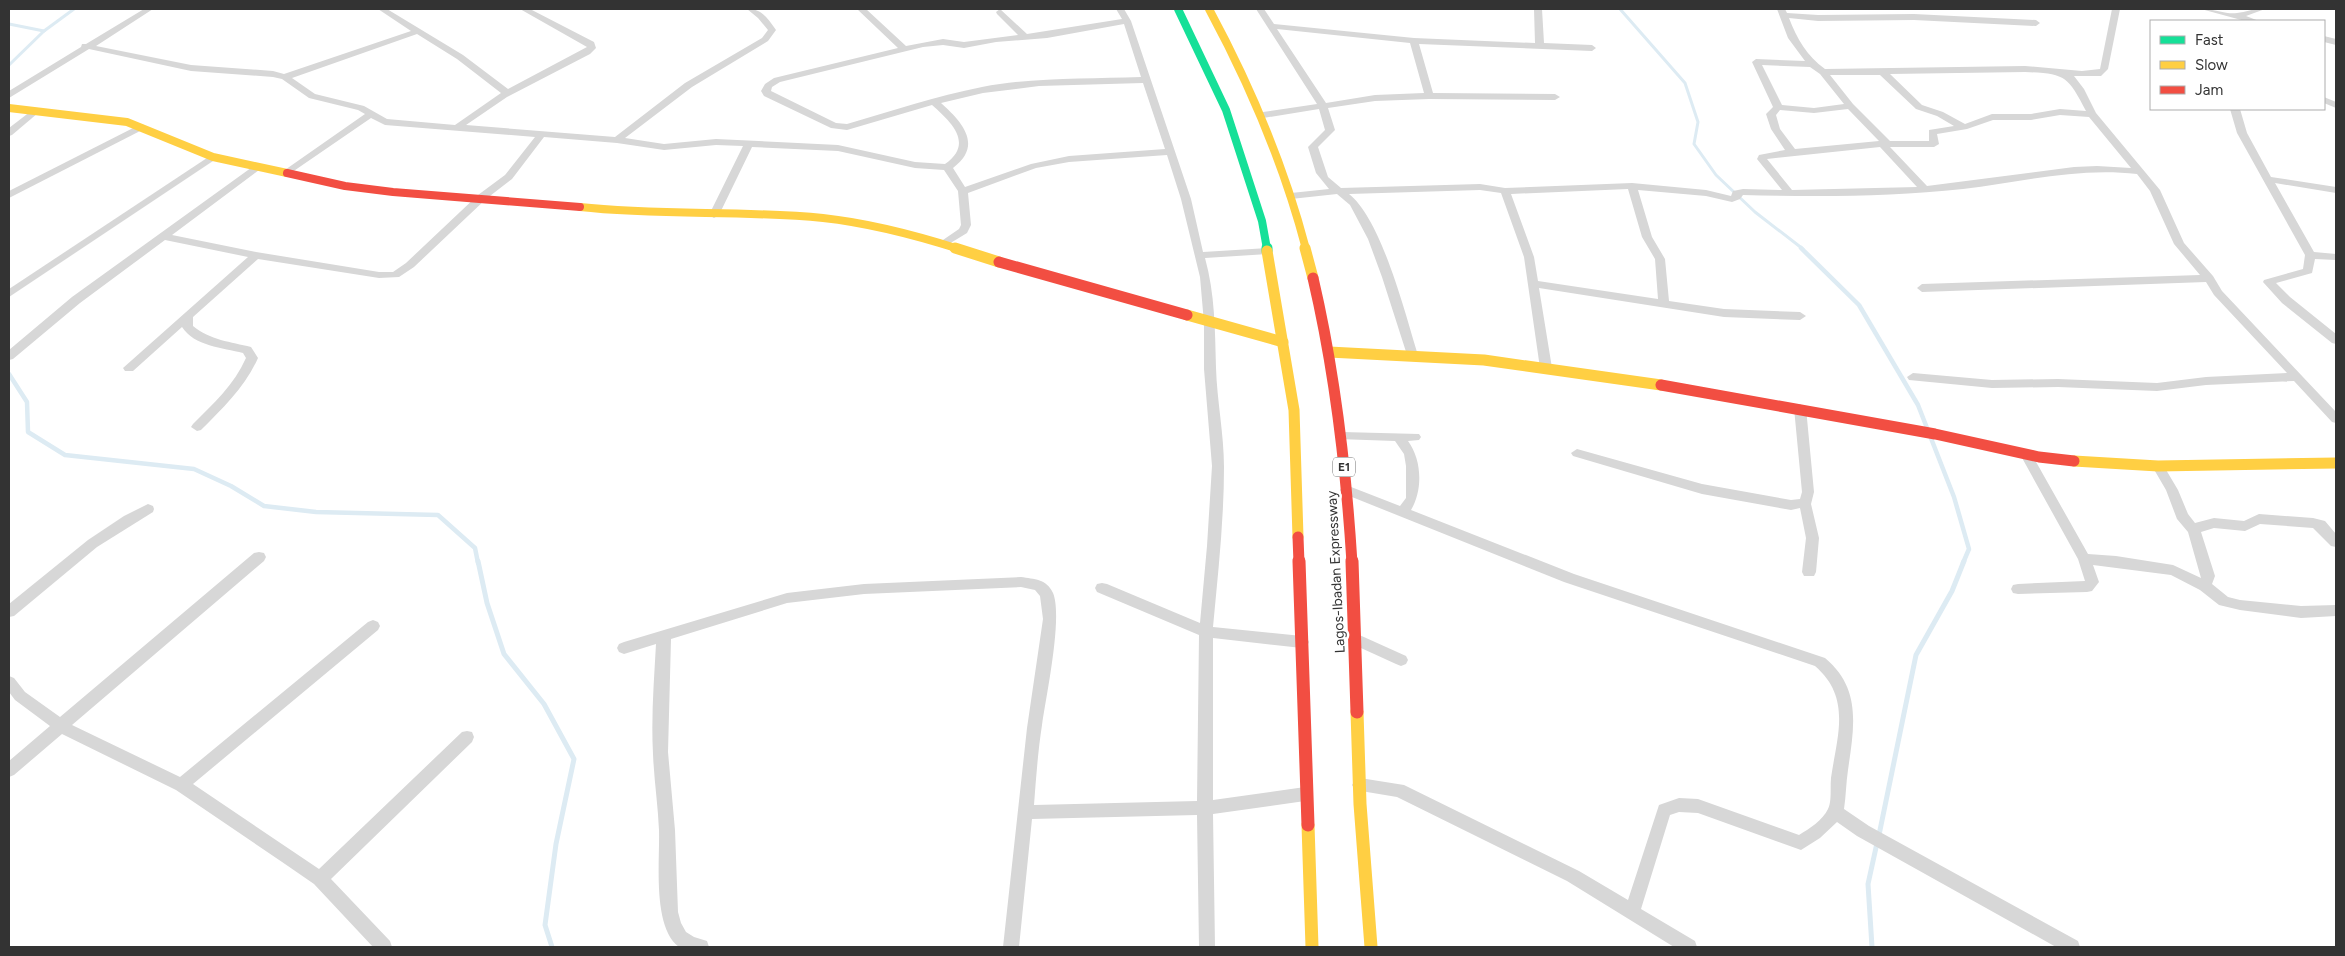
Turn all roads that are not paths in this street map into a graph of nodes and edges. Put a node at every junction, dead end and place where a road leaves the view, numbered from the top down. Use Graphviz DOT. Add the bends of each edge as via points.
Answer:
graph roads {
  1 [pos="149,9"];
  2 [pos="382,9"];
  3 [pos="752,9"];
  4 [pos="863,9"];
  5 [pos="1120,9"];
  6 [pos="1178,9"];
  7 [pos="1209,9"];
  8 [pos="1260,9"];
  9 [pos="1538,9"];
  10 [pos="2116,9"];
  11 [pos="2205,9"];
  12 [pos="2261,9"];
  13 [pos="529,10"];
  14 [pos="1990,11"];
  15 [pos="1000,12"];
  16 [pos="1782,12"];
  17 [pos="2235,19"];
  18 [pos="1127,21"];
  19 [pos="1998,21"];
  20 [pos="2036,24"];
  21 [pos="1271,26"];
  22 [pos="416,32"];
  23 [pos="1025,36"];
  24 [pos="1414,41"];
  25 [pos="86,46"];
  26 [pos="1540,47"];
  27 [pos="903,48"];
  28 [pos="1592,48"];
  29 [pos="1812,64"];
  30 [pos="1823,72"];
  31 [pos="1883,73"];
  32 [pos="2061,73"];
  33 [pos="285,77"];
  34 [pos="1146,80"];
  35 [pos="506,92"];
  36 [pos="9,94"];
  37 [pos="1428,96"];
  38 [pos="1554,97"];
  39 [pos="934,101"];
  40 [pos="1323,106"];
  41 [pos="1850,106"];
  42 [pos="1778,107"];
  43 [pos="9,108"];
  44 [pos="2235,110"];
  45 [pos="35,111"];
  46 [pos="371,114"];
  47 [pos="2092,114"];
  48 [pos="1262,116"];
  49 [pos="844,126"];
  50 [pos="141,127"];
  51 [pos="1964,127"];
  52 [pos="457,128"];
  53 [pos="9,133"];
  54 [pos="542,134"];
  55 [pos="617,140"];
  56 [pos="749,143"];
  57 [pos="1885,144"];
  58 [pos="838,148"];
  59 [pos="1170,152"];
  60 [pos="1792,152"];
  61 [pos="213,156"];
  62 [pos="258,167"];
  63 [pos="947,168"];
  64 [pos="2140,172"];
  65 [pos="285,174"];
  66 [pos="2268,179"];
  67 [pos="1632,186"];
  68 [pos="1924,189"];
  69 [pos="2336,190"];
  70 [pos="963,191"];
  71 [pos="1339,191"];
  72 [pos="1505,191"];
  73 [pos="1790,194"];
  74 [pos="9,196"];
  75 [pos="1291,196"];
  76 [pos="482,197"];
  77 [pos="714,216"];
  78 [pos="163,236"];
  79 [pos="944,244"];
  80 [pos="1268,252"];
  81 [pos="256,255"];
  82 [pos="1200,255"];
  83 [pos="2310,255"];
  84 [pos="2336,257"];
  85 [pos="2209,278"];
  86 [pos="1533,284"];
  87 [pos="1922,288"];
  88 [pos="9,294"];
  89 [pos="1664,304"];
  90 [pos="1800,316"];
  91 [pos="187,317"];
  92 [pos="1210,323"];
  93 [pos="2336,340"];
  94 [pos="1283,342"];
  95 [pos="1329,352"];
  96 [pos="11,355"];
  97 [pos="1412,355"];
  98 [pos="128,368"];
  99 [pos="1546,368"];
  100 [pos="1914,377"];
  101 [pos="2296,377"];
  102 [pos="1800,408"];
  103 [pos="2336,419"];
  104 [pos="197,427"];
  105 [pos="1342,436"];
  106 [pos="1415,437"];
  107 [pos="1400,438"];
  108 [pos="1577,453"];
  109 [pos="2027,456"];
  110 [pos="2336,463"];
  111 [pos="2158,466"];
  112 [pos="1346,490"];
  113 [pos="1804,503"];
  114 [pos="148,509"];
  115 [pos="1403,513"];
  116 [pos="2194,530"];
  117 [pos="2336,542"];
  118 [pos="259,557"];
  119 [pos="2084,559"];
  120 [pos="1809,572"];
  121 [pos="2205,586"];
  122 [pos="1102,588"];
  123 [pos="2018,589"];
  124 [pos="9,612"];
  125 [pos="2336,612"];
  126 [pos="373,626"];
  127 [pos="1206,632"];
  128 [pos="664,635"];
  129 [pos="1355,638"];
  130 [pos="1302,642"];
  131 [pos="624,648"];
  132 [pos="1401,660"];
  133 [pos="9,682"];
  134 [pos="62,726"];
  135 [pos="467,737"];
  136 [pos="9,770"];
  137 [pos="181,785"];
  138 [pos="1360,785"];
  139 [pos="1306,794"];
  140 [pos="1205,808"];
  141 [pos="1026,812"];
  142 [pos="1835,812"];
  143 [pos="320,879"];
  144 [pos="1632,912"];
  145 [pos="1682,946"];
  146 [pos="384,947"];
  147 [pos="701,947"];
  148 [pos="1011,947"];
  149 [pos="1207,947"];
  150 [pos="1312,947"];
  151 [pos="1371,947"];
  152 [pos="2072,947"];
  1 -- 25 [label="street"];
  2 -- 22 [label="street"];
  3 -- 55 [label="street" via="769,24 772,30 768,37 751,50 687,84"];
  4 -- 27 [label="street"];
  5 -- 18 [label="street"];
  6 -- 80 [label="main road" via="1226,110 1262,220"];
  7 -- 48 [label="main road, Lagos-Ibadan Expressway / E1" via="1225,35"];
  8 -- 21 [label="street"];
  9 -- 26 [label="street"];
  10 -- 32 [label="street" via="2102,74"];
  11 -- 17 [label="street"];
  12 -- 17 [label="street"];
  13 -- 35 [label="street" via="591,44 592,48"];
  14 -- 19 [label="street"];
  15 -- 23 [label="street"];
  16 -- 19 [label="street" via="1818,18 1914,17"];
  16 -- 29 [label="street" via="1792,38"];
  18 -- 23 [label="street" via="1080,31"];
  18 -- 34 [label="street"];
  19 -- 20 [label="street"];
  21 -- 24 [label="street"];
  21 -- 40 [label="street"];
  22 -- 33 [label="street"];
  22 -- 35 [label="street" via="460,57"];
  23 -- 27 [label="street" via="964,45 942,42"];
  24 -- 26 [label="street"];
  24 -- 37 [label="street"];
  25 -- 33 [label="street" via="191,68"];
  25 -- 36 [label="street"];
  26 -- 28 [label="street"];
  27 -- 49 [label="street" via="777,80 768,86 767,94 834,126"];
  29 -- 30 [label="street"];
  29 -- 42 [label="street" via="1756,62"];
  30 -- 31 [label="street"];
  30 -- 41 [label="street"];
  31 -- 32 [label="street" via="2027,69"];
  31 -- 51 [label="street" via="1919,107"];
  32 -- 47 [label="street" via="2070,77"];
  33 -- 46 [label="street" via="312,96 361,108"];
  34 -- 39 [label="street" via="1039,83 983,90"];
  34 -- 59 [label="street"];
  35 -- 52 [label="street"];
  37 -- 38 [label="street"];
  37 -- 40 [label="street" via="1375,98"];
  39 -- 49 [label="street" via="854,126"];
  39 -- 63 [label="street" via="962,129 964,138 961,150"];
  40 -- 48 [label="street"];
  40 -- 71 [label="street" via="1330,130 1313,147 1328,184"];
  41 -- 42 [label="street" via="1835,110"];
  41 -- 57 [label="street"];
  42 -- 60 [label="street" via="1771,114 1771,119"];
  43 -- 45 [label="main road"];
  44 -- 66 [label="street" via="2242,133"];
  45 -- 50 [label="main road" via="105,118"];
  45 -- 53 [label="street"];
  46 -- 52 [label="street" via="385,122"];
  46 -- 65 [label="street"];
  47 -- 51 [label="street" via="2060,112 2031,117 1992,117"];
  47 -- 64 [label="street"];
  48 -- 75 [label="main road, Lagos-Ibadan Expressway / E1"];
  49 -- 58 [label="street" via="846,136"];
  50 -- 61 [label="main road"];
  50 -- 74 [label="street"];
  51 -- 57 [label="street" via="1932,132 1934,144"];
  52 -- 54 [label="street"];
  54 -- 55 [label="street"];
  54 -- 76 [label="street" via="506,180"];
  55 -- 56 [label="street" via="664,147 716,142"];
  56 -- 58 [label="street"];
  56 -- 77 [label="street"];
  57 -- 60 [label="street"];
  57 -- 68 [label="street"];
  58 -- 63 [label="street" via="915,165"];
  59 -- 70 [label="street" via="1069,159 1034,166"];
  59 -- 82 [label="street"];
  60 -- 73 [label="street" via="1762,157"];
  61 -- 62 [label="main road"];
  61 -- 88 [label="street"];
  62 -- 65 [label="main road"];
  62 -- 78 [label="street"];
  63 -- 70 [label="street"];
  64 -- 68 [label="street" via="2116,167"];
  64 -- 85 [label="street" via="2155,190 2179,244"];
  65 -- 76 [label="main road" via="383,191"];
  66 -- 69 [label="street"];
  66 -- 83 [label="street"];
  67 -- 72 [label="street"];
  67 -- 73 [label="street" via="1706,193 1732,199 1743,192"];
  67 -- 89 [label="street" via="1647,238 1660,259"];
  68 -- 73 [label="street"];
  70 -- 79 [label="street" via="966,225 963,231"];
  71 -- 72 [label="street" via="1480,186"];
  71 -- 75 [label="street"];
  71 -- 97 [label="street" via="1353,202 1384,267"];
  72 -- 86 [label="street" via="1529,256"];
  75 -- 95 [label="main road, Lagos-Ibadan Expressway / E1"];
  76 -- 77 [label="main road" via="617,212"];
  76 -- 81 [label="street" via="410,266 395,275"];
  77 -- 79 [label="main road" via="823,218 863,224"];
  78 -- 81 [label="street"];
  78 -- 96 [label="street" via="76,300"];
  79 -- 92 [label="main road" via="1046,278"];
  80 -- 82 [label="street"];
  80 -- 94 [label="main road"];
  81 -- 91 [label="street"];
  82 -- 92 [label="street"];
  83 -- 84 [label="street"];
  83 -- 93 [label="street" via="2308,271 2268,282"];
  85 -- 87 [label="street"];
  85 -- 101 [label="street" via="2218,293"];
  86 -- 89 [label="street"];
  86 -- 99 [label="street"];
  89 -- 90 [label="street" via="1724,313"];
  91 -- 98 [label="street"];
  91 -- 104 [label="street" via="188,327 194,334 204,340 248,350 252,358 237,386"];
  92 -- 94 [label="main road"];
  92 -- 127 [label="street" via="1210,369 1218,466"];
  94 -- 130 [label="main road" via="1294,410"];
  95 -- 97 [label="main road"];
  95 -- 105 [label="main road, Lagos-Ibadan Expressway / E1"];
  97 -- 99 [label="main road"];
  99 -- 102 [label="main road"];
  100 -- 101 [label="street" via="1992,384 2157,387"];
  101 -- 103 [label="street"];
  102 -- 109 [label="main road"];
  102 -- 113 [label="street" via="1808,492"];
  105 -- 107 [label="street"];
  105 -- 112 [label="main road, Lagos-Ibadan Expressway / E1"];
  106 -- 107 [label="street"];
  107 -- 115 [label="street" via="1410,453 1412,466 1412,498"];
  108 -- 113 [label="street" via="1702,489 1791,504"];
  109 -- 111 [label="main road"];
  109 -- 119 [label="street"];
  110 -- 111 [label="main road"];
  111 -- 116 [label="street" via="2182,516"];
  112 -- 115 [label="street"];
  112 -- 129 [label="main road, Lagos-Ibadan Expressway / E1"];
  113 -- 120 [label="street" via="1813,526"];
  114 -- 124 [label="street" via="91,543"];
  115 -- 142 [label="street" via="1569,578 1820,662 1832,669 1841,684 1847,717"];
  116 -- 117 [label="street" via="2214,523 2245,526 2259,519 2312,523 2320,525"];
  116 -- 121 [label="street" via="2208,576"];
  118 -- 134 [label="street"];
  119 -- 121 [label="street" via="2173,570"];
  119 -- 123 [label="street" via="2092,582 2087,587"];
  121 -- 125 [label="street" via="2224,601 2240,605 2301,612"];
  122 -- 127 [label="street"];
  126 -- 137 [label="street"];
  127 -- 130 [label="street"];
  127 -- 140 [label="street"];
  128 -- 131 [label="street"];
  128 -- 141 [label="street" via="787,598 903,586 1021,582 1039,585 1047,594 1050,620"];
  128 -- 147 [label="street" via="658,706 669,900 674,930 681,939"];
  129 -- 132 [label="street"];
  129 -- 138 [label="main road, Lagos-Ibadan Expressway / E1"];
  130 -- 139 [label="main road"];
  133 -- 134 [label="street" via="20,696"];
  134 -- 136 [label="street"];
  134 -- 137 [label="street"];
  135 -- 143 [label="street"];
  137 -- 143 [label="street"];
  138 -- 144 [label="street" via="1400,790 1573,876"];
  138 -- 151 [label="main road, Lagos-Ibadan Expressway / E1"];
  139 -- 140 [label="street"];
  139 -- 150 [label="main road"];
  140 -- 141 [label="street"];
  140 -- 149 [label="street"];
  141 -- 148 [label="street"];
  142 -- 144 [label="street" via="1801,843 1698,806 1679,804 1664,810"];
  142 -- 152 [label="street" via="1856,827"];
  143 -- 146 [label="street"];
  144 -- 145 [label="street"];
}
